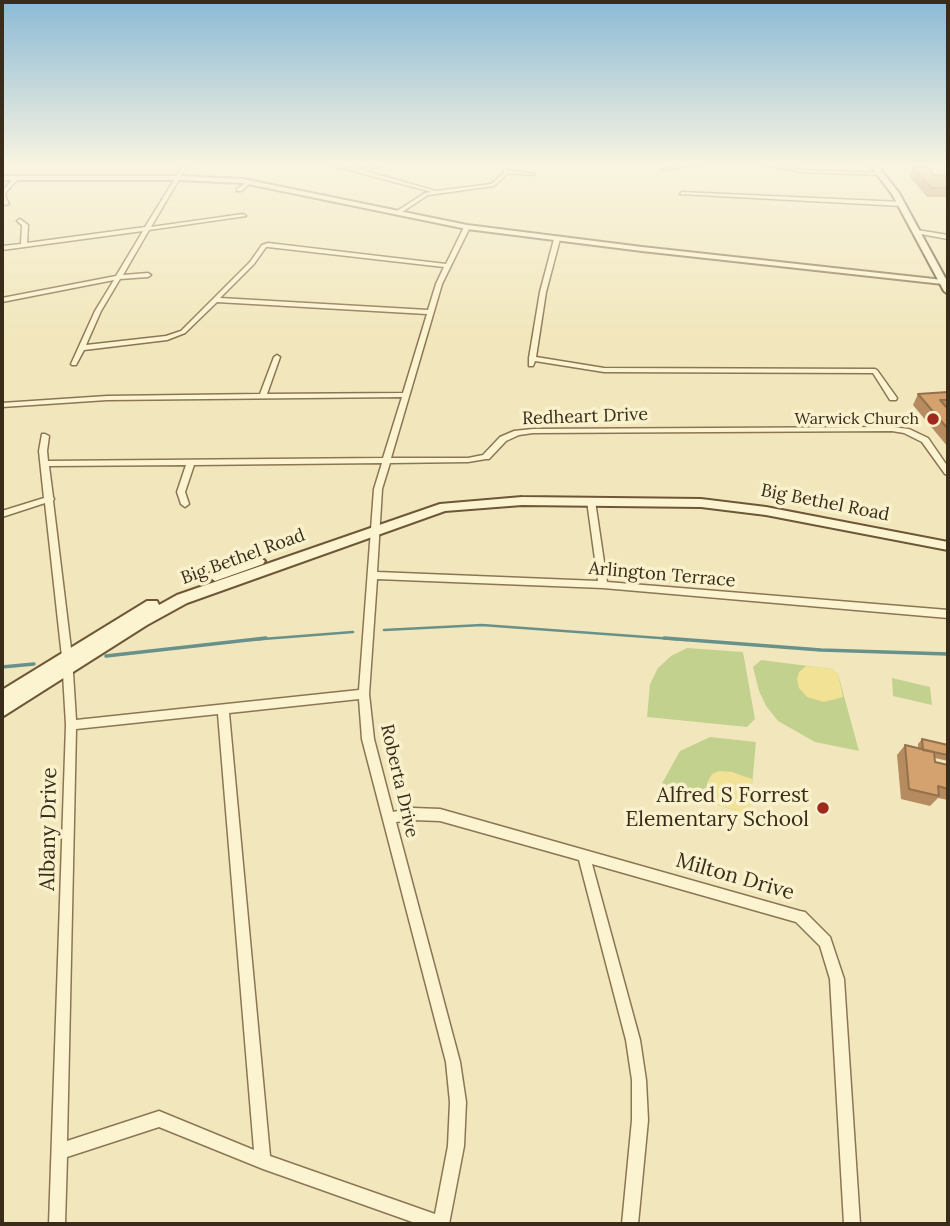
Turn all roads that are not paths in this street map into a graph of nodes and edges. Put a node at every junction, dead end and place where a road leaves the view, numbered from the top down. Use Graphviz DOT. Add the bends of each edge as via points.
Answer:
graph roads {
  1 [pos="20,221"];
  2 [pos="151,221"];
  3 [pos="201,221"];
  4 [pos="440,221"];
  5 [pos="911,221"];
  6 [pos="467,227"];
  7 [pos="147,228"];
  8 [pos="917,232"];
  9 [pos="948,236"];
  10 [pos="557,239"];
  11 [pos="24,244"];
  12 [pos="2,248"];
  13 [pos="447,266"];
  14 [pos="148,275"];
  15 [pos="118,277"];
  16 [pos="943,282"];
  17 [pos="948,291"];
  18 [pos="2,300"];
  19 [pos="215,300"];
  20 [pos="430,312"];
  21 [pos="4,314"];
  22 [pos="81,348"];
  23 [pos="277,357"];
  24 [pos="74,364"];
  25 [pos="264,396"];
  26 [pos="404,396"];
  27 [pos="892,398"];
  28 [pos="2,405"];
  29 [pos="45,436"];
  30 [pos="386,461"];
  31 [pos="45,464"];
  32 [pos="190,464"];
  33 [pos="948,472"];
  34 [pos="50,499"];
  35 [pos="591,500"];
  36 [pos="185,504"];
  37 [pos="2,514"];
  38 [pos="374,526"];
  39 [pos="948,538"];
  40 [pos="911,539"];
  41 [pos="948,546"];
  42 [pos="372,575"];
  43 [pos="603,585"];
  44 [pos="948,614"];
  45 [pos="67,663"];
  46 [pos="364,694"];
  47 [pos="2,698"];
  48 [pos="2,710"];
  49 [pos="223,711"];
  50 [pos="71,725"];
  51 [pos="388,818"];
  52 [pos="584,857"];
  53 [pos="60,1151"];
  54 [pos="263,1161"];
  55 [pos="57,1224"];
  56 [pos="440,1224"];
  57 [pos="630,1224"];
  58 [pos="852,1224"];
  1 -- 11 [label="street" via="26,225"];
  2 -- 7 [label="street"];
  3 -- 7 [label="street"];
  4 -- 6 [label="street"];
  5 -- 8 [label="main road"];
  6 -- 10 [label="street"];
  6 -- 13 [label="street, Roberta Drive"];
  7 -- 11 [label="street"];
  7 -- 15 [label="street"];
  8 -- 9 [label="street"];
  8 -- 16 [label="main road"];
  10 -- 16 [label="street"];
  10 -- 27 [label="street" via="542,292 532,362 604,370 875,371"];
  11 -- 12 [label="street"];
  13 -- 19 [label="street" via="264,246"];
  13 -- 20 [label="street, Roberta Drive"];
  14 -- 15 [label="street"];
  15 -- 18 [label="street"];
  15 -- 22 [label="street"];
  16 -- 17 [label="main road"];
  18 -- 21 [label="street"];
  19 -- 20 [label="street"];
  19 -- 22 [label="street" via="176,336"];
  20 -- 26 [label="street, Roberta Drive"];
  22 -- 24 [label="street"];
  23 -- 25 [label="street"];
  25 -- 26 [label="street"];
  25 -- 28 [label="street"];
  26 -- 30 [label="street, Roberta Drive"];
  29 -- 31 [label="street, Albany Drive"];
  30 -- 32 [label="street, Redheart Drive"];
  30 -- 33 [label="street, Redheart Drive" via="478,460 503,439 533,431 892,429 925,440"];
  30 -- 38 [label="street, Roberta Drive"];
  31 -- 32 [label="street, Redheart Drive"];
  31 -- 34 [label="street, Albany Drive"];
  32 -- 36 [label="street" via="181,492"];
  34 -- 37 [label="street"];
  34 -- 45 [label="street, Albany Drive"];
  35 -- 38 [label="main road, Big Bethel Road" via="444,507"];
  35 -- 40 [label="main road, Big Bethel Road" via="730,505"];
  35 -- 43 [label="street"];
  38 -- 42 [label="street, Roberta Drive"];
  38 -- 45 [label="main road, Big Bethel Road" via="220,579"];
  39 -- 40 [label="main road, Big Bethel Road"];
  40 -- 41 [label="main road, Big Bethel Road"];
  42 -- 43 [label="street, Arlington Terrace"];
  42 -- 46 [label="street, Roberta Drive"];
  43 -- 44 [label="street, Arlington Terrace"];
  45 -- 47 [label="main road, Big Bethel Road"];
  45 -- 48 [label="main road, Big Bethel Road"];
  45 -- 50 [label="street, Albany Drive"];
  46 -- 49 [label="street"];
  46 -- 51 [label="street, Roberta Drive" via="368,739"];
  49 -- 50 [label="street"];
  49 -- 54 [label="street"];
  50 -- 53 [label="street, Albany Drive"];
  51 -- 52 [label="street, Milton Drive" via="440,816"];
  51 -- 56 [label="street, Roberta Drive" via="453,1062 458,1102 456,1146"];
  52 -- 57 [label="street" via="633,1040 639,1080"];
  52 -- 58 [label="street, Milton Drive" via="800,917 825,942 837,979"];
  53 -- 54 [label="street" via="159,1119"];
  53 -- 55 [label="street, Albany Drive"];
  54 -- 56 [label="street"];
}
